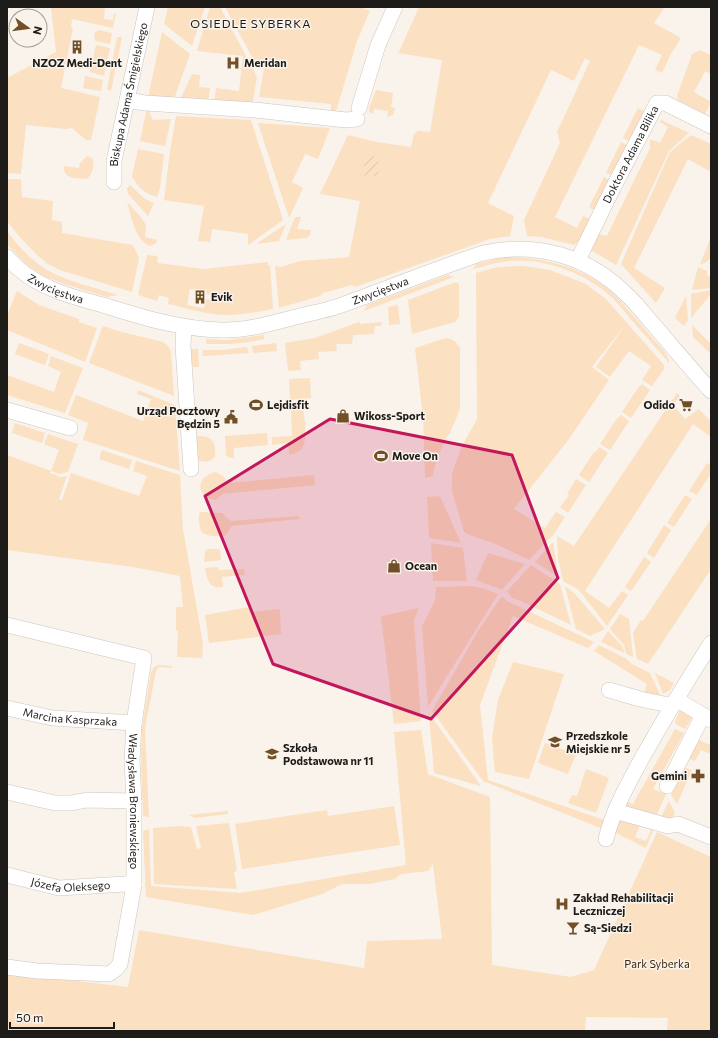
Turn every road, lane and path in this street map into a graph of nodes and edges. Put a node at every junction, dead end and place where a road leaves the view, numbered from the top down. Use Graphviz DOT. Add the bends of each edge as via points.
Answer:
graph roads {
  1 [pos="147,7"];
  2 [pos="396,7"];
  3 [pos="128,100"];
  4 [pos="711,126"];
  5 [pos="114,182"];
  6 [pos="7,257"];
  7 [pos="578,260"];
  8 [pos="184,327"];
  9 [pos="711,390"];
  10 [pos="7,410"];
  11 [pos="70,428"];
  12 [pos="191,470"];
  13 [pos="7,626"];
  14 [pos="711,643"];
  15 [pos="609,690"];
  16 [pos="673,703"];
  17 [pos="7,708"];
  18 [pos="707,718"];
  19 [pos="134,723"];
  20 [pos="667,786"];
  21 [pos="7,792"];
  22 [pos="134,800"];
  23 [pos="616,809"];
  24 [pos="711,837"];
  25 [pos="606,839"];
  26 [pos="7,875"];
  27 [pos="134,885"];
  28 [pos="7,967"];
  1 -- 3 [label="street, Biskupa Adama Śmigielskiego"];
  2 -- 3 [label="street" via="378,45 358,114 336,119"];
  3 -- 5 [label="street, Biskupa Adama Śmigielskiego" via="114,161"];
  4 -- 7 [label="street, Doktora Adama Bilika" via="665,103 657,103"];
  6 -- 8 [label="street, Zwycięstwa" via="26,274 52,290"];
  7 -- 8 [label="street, Zwycięstwa" via="543,250 498,249 460,260 338,306 269,324 222,330"];
  7 -- 9 [label="street, Zwycięstwa" via="627,294"];
  8 -- 12 [label="street" via="182,346"];
  10 -- 11 [label="street"];
  13 -- 19 [label="street, Władysława Broniewskiego" via="144,658"];
  14 -- 16 [label="street"];
  15 -- 16 [label="street" via="664,704"];
  16 -- 18 [label="street"];
  16 -- 23 [label="street"];
  17 -- 19 [label="street, Marcina Kasprzaka" via="52,718"];
  18 -- 20 [label="street"];
  19 -- 22 [label="street, Władysława Broniewskiego"];
  21 -- 22 [label="street" via="55,803"];
  22 -- 27 [label="street, Władysława Broniewskiego"];
  23 -- 24 [label="street" via="668,826 678,824"];
  23 -- 25 [label="street"];
  26 -- 27 [label="street, Józefa Oleksego" via="59,888"];
  27 -- 28 [label="street, Władysława Broniewskiego" via="120,964 116,970 109,974"];
}
